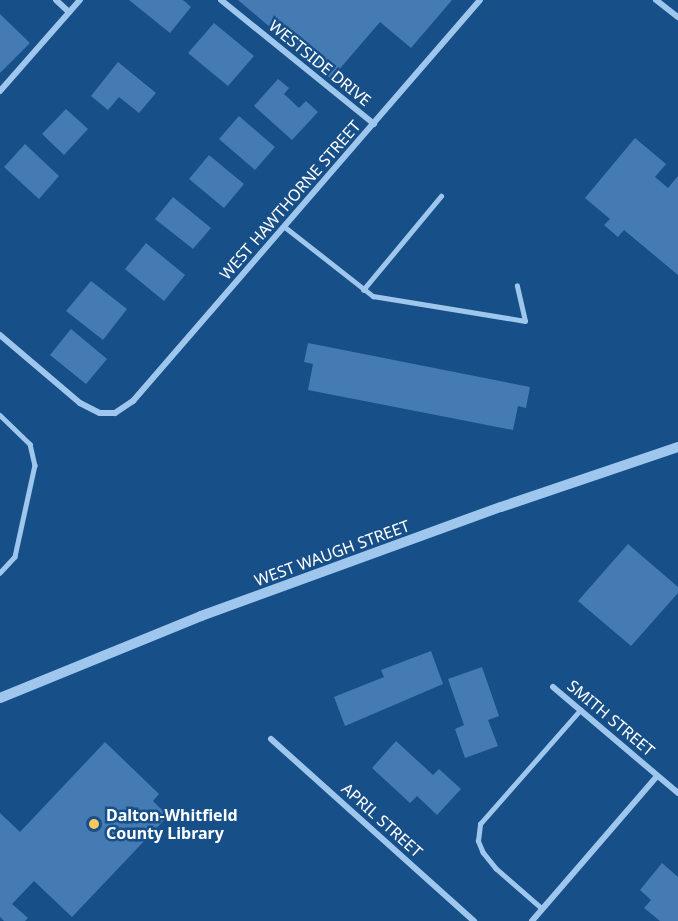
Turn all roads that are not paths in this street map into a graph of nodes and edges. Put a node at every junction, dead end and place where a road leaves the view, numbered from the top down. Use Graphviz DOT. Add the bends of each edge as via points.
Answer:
graph roads {
  1 [pos="56,0"];
  2 [pos="80,0"];
  3 [pos="221,0"];
  4 [pos="480,0"];
  5 [pos="656,0"];
  6 [pos="69,12"];
  7 [pos="677,15"];
  8 [pos="0,91"];
  9 [pos="374,124"];
  10 [pos="441,196"];
  11 [pos="285,227"];
  12 [pos="517,286"];
  13 [pos="363,290"];
  14 [pos="0,335"];
  15 [pos="0,415"];
  16 [pos="678,447"];
  17 [pos="0,573"];
  18 [pos="553,687"];
  19 [pos="0,698"];
  20 [pos="580,710"];
  21 [pos="271,739"];
  22 [pos="657,776"];
  23 [pos="678,793"];
  24 [pos="542,909"];
  25 [pos="474,921"];
  26 [pos="532,921"];
  1 -- 6 [label="street"];
  2 -- 6 [label="street"];
  3 -- 9 [label="street, WESTSIDE DRIVE"];
  4 -- 9 [label="street, WEST HAWTHORNE STREET"];
  5 -- 7 [label="street"];
  6 -- 8 [label="street"];
  9 -- 11 [label="street, WEST HAWTHORNE STREET"];
  10 -- 13 [label="lane"];
  11 -- 13 [label="lane"];
  11 -- 14 [label="street, WEST HAWTHORNE STREET" via="133,401 115,413 100,413 80,403"];
  12 -- 13 [label="lane" via="525,321 373,296"];
  15 -- 17 [label="lane" via="30,444 35,465 15,557"];
  16 -- 19 [label="street, WEST WAUGH STREET" via="223,608"];
  18 -- 20 [label="street, SMITH STREET"];
  20 -- 22 [label="street, SMITH STREET"];
  20 -- 24 [label="lane" via="480,824 478,841 483,853"];
  21 -- 25 [label="street, APRIL STREET"];
  22 -- 23 [label="street, SMITH STREET"];
  22 -- 24 [label="street"];
  24 -- 26 [label="street"];
}
